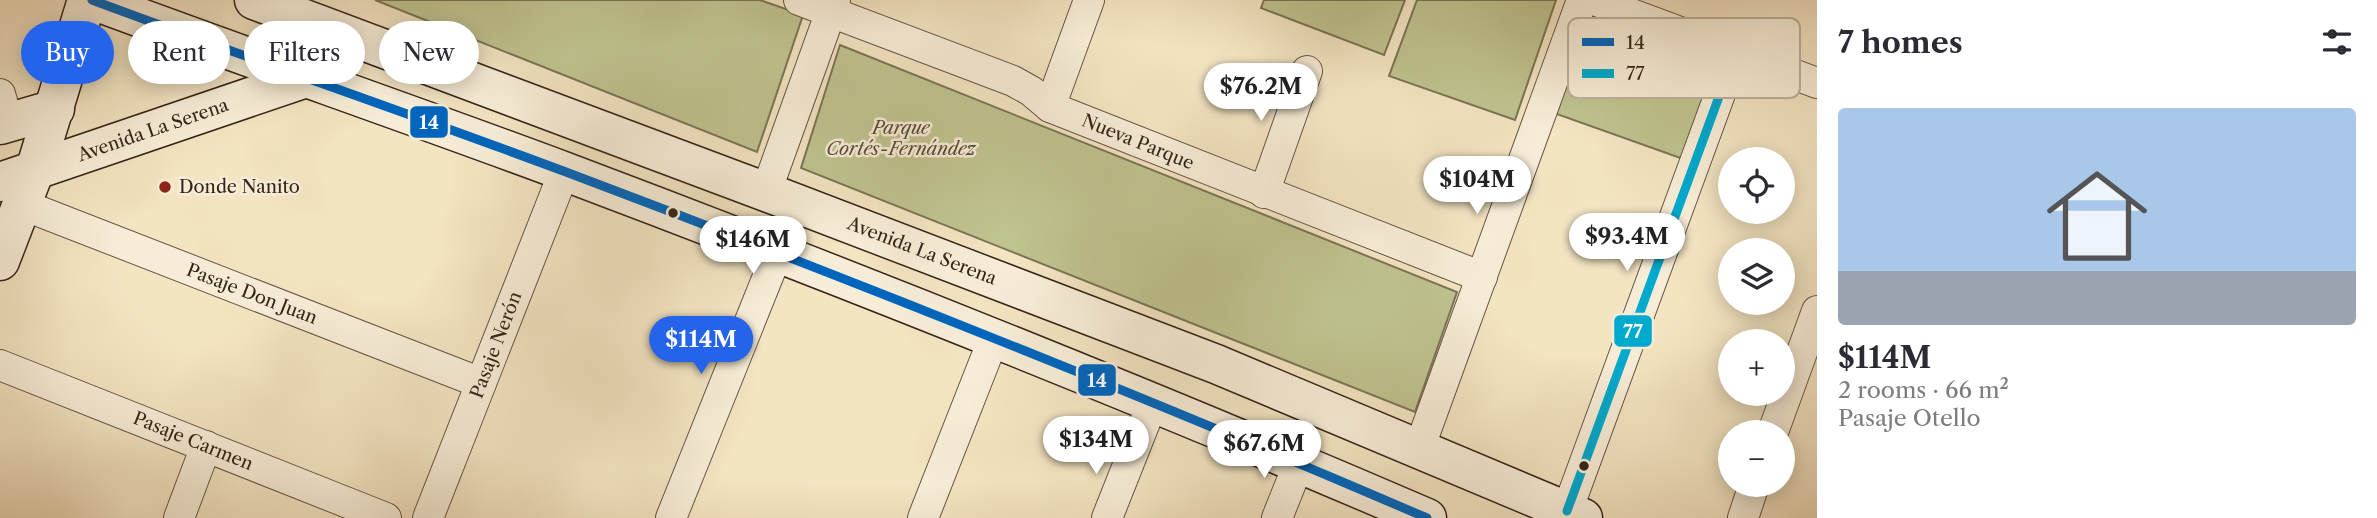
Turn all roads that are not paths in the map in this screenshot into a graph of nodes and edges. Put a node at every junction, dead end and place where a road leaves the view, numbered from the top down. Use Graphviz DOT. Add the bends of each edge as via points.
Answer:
graph roads {
  1 [pos="90,0"];
  2 [pos="254,0"];
  3 [pos="800,0"];
  4 [pos="1089,0"];
  5 [pos="1582,0"];
  6 [pos="1594,0"];
  7 [pos="833,6"];
  8 [pos="1576,18"];
  9 [pos="1642,18"];
  10 [pos="1568,39"];
  11 [pos="244,56"];
  12 [pos="1307,71"];
  13 [pos="1800,77"];
  14 [pos="1817,83"];
  15 [pos="290,84"];
  16 [pos="322,84"];
  17 [pos="1719,98"];
  18 [pos="1050,107"];
  19 [pos="55,109"];
  20 [pos="3,114"];
  21 [pos="564,172"];
  22 [pos="19,186"];
  23 [pos="766,192"];
  24 [pos="1264,193"];
  25 [pos="778,254"];
  26 [pos="0,261"];
  27 [pos="1482,277"];
  28 [pos="1817,310"];
  29 [pos="993,340"];
  30 [pos="0,365"];
  31 [pos="481,383"];
  32 [pos="1153,402"];
  33 [pos="1777,420"];
  34 [pos="206,446"];
  35 [pos="1419,449"];
  36 [pos="1299,463"];
  37 [pos="1750,497"];
  38 [pos="1575,515"];
  39 [pos="178,518"];
  40 [pos="386,518"];
  41 [pos="428,518"];
  42 [pos="671,518"];
  43 [pos="923,518"];
  44 [pos="1107,518"];
  45 [pos="1277,518"];
  46 [pos="1427,518"];
  47 [pos="1742,518"];
  1 -- 11 [label="main road"];
  1 -- 19 [label="main road"];
  2 -- 23 [label="main road, Avenida La Serena"];
  3 -- 7 [label="street, Nueva Parque"];
  4 -- 18 [label="street"];
  5 -- 8 [label="street"];
  6 -- 9 [label="street"];
  7 -- 18 [label="street, Nueva Parque" via="1013,80"];
  7 -- 23 [label="street"];
  10 -- 27 [label="street"];
  12 -- 24 [label="street"];
  13 -- 14 [label="street"];
  15 -- 22 [label="main road, Avenida La Serena"];
  16 -- 21 [label="main road"];
  17 -- 38 [label="street"];
  18 -- 24 [label="street, Nueva Parque"];
  19 -- 20 [label="main road"];
  19 -- 22 [label="main road"];
  21 -- 25 [label="main road"];
  21 -- 31 [label="street, Pasaje Nerón"];
  22 -- 26 [label="main road"];
  22 -- 31 [label="street, Pasaje Don Juan"];
  23 -- 35 [label="main road, Avenida La Serena" via="1216,364"];
  24 -- 27 [label="street, Nueva Parque"];
  25 -- 29 [label="main road"];
  25 -- 42 [label="street"];
  27 -- 35 [label="street"];
  28 -- 33 [label="street"];
  29 -- 32 [label="main road"];
  29 -- 43 [label="street"];
  30 -- 34 [label="street, Pasaje Carmen"];
  31 -- 41 [label="street, Pasaje Nerón"];
  32 -- 36 [label="main road"];
  32 -- 44 [label="street"];
  34 -- 39 [label="street"];
  34 -- 40 [label="street, Pasaje Carmen"];
  35 -- 38 [label="main road, Avenida La Serena"];
  36 -- 45 [label="street"];
  36 -- 46 [label="main road"];
  37 -- 47 [label="street"];
}
